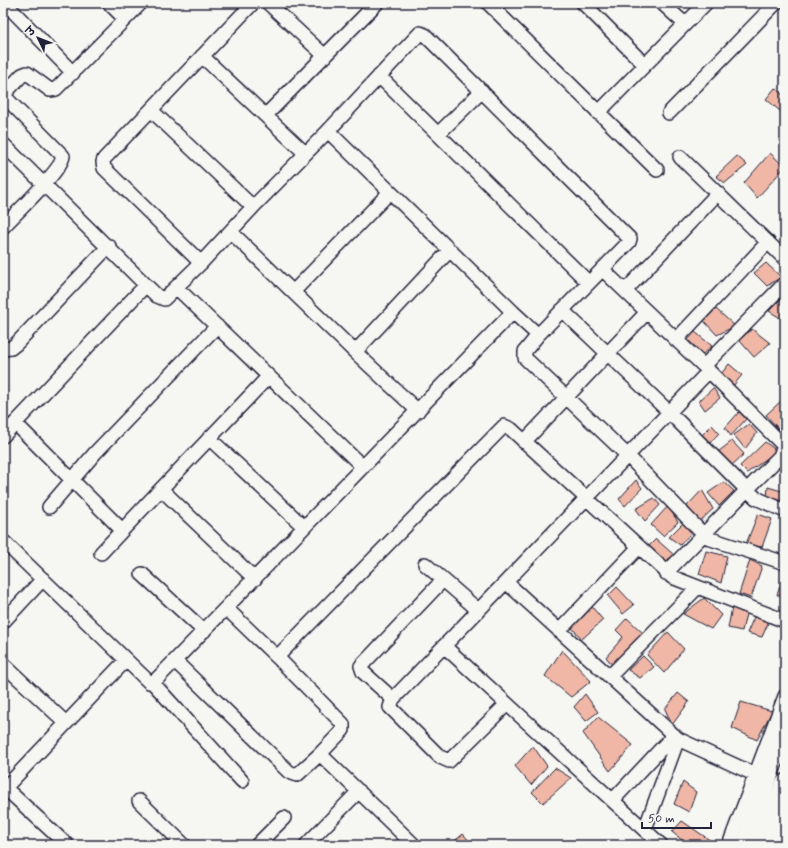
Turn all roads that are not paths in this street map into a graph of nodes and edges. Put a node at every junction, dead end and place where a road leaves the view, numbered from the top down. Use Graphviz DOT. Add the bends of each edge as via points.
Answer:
graph roads {
  1 [pos="5,3"];
  2 [pos="109,3"];
  3 [pos="141,3"];
  4 [pos="252,3"];
  5 [pos="268,3"];
  6 [pos="377,3"];
  7 [pos="488,3"];
  8 [pos="583,3"];
  9 [pos="662,3"];
  10 [pos="706,3"];
  11 [pos="776,3"];
  12 [pos="125,19"];
  13 [pos="685,24"];
  14 [pos="202,56"];
  15 [pos="325,56"];
  16 [pos="645,65"];
  17 [pos="73,72"];
  18 [pos="379,76"];
  19 [pos="482,92"];
  20 [pos="151,110"];
  21 [pos="598,113"];
  22 [pos="669,114"];
  23 [pos="266,115"];
  24 [pos="328,131"];
  25 [pos="438,134"];
  26 [pos="3,144"];
  27 [pos="305,153"];
  28 [pos="680,157"];
  29 [pos="657,170"];
  30 [pos="43,184"];
  31 [pos="390,192"];
  32 [pos="718,193"];
  33 [pos="253,207"];
  34 [pos="3,227"];
  35 [pos="232,232"];
  36 [pos="768,242"];
  37 [pos="109,246"];
  38 [pos="450,250"];
  39 [pos="785,258"];
  40 [pos="201,263"];
  41 [pos="602,269"];
  42 [pos="588,283"];
  43 [pos="785,283"];
  44 [pos="146,285"];
  45 [pos="177,288"];
  46 [pos="625,291"];
  47 [pos="293,292"];
  48 [pos="562,310"];
  49 [pos="513,312"];
  50 [pos="647,312"];
  51 [pos="217,326"];
  52 [pos="538,335"];
  53 [pos="676,340"];
  54 [pos="3,349"];
  55 [pos="355,352"];
  56 [pos="607,353"];
  57 [pos="706,369"];
  58 [pos="268,377"];
  59 [pos="566,396"];
  60 [pos="418,411"];
  61 [pos="669,412"];
  62 [pos="15,423"];
  63 [pos="3,436"];
  64 [pos="208,438"];
  65 [pos="524,442"];
  66 [pos="628,455"];
  67 [pos="782,457"];
  68 [pos="363,467"];
  69 [pos="72,481"];
  70 [pos="162,489"];
  71 [pos="747,490"];
  72 [pos="586,499"];
  73 [pos="49,507"];
  74 [pos="785,511"];
  75 [pos="304,527"];
  76 [pos="122,530"];
  77 [pos="703,534"];
  78 [pos="3,541"];
  79 [pos="638,548"];
  80 [pos="101,553"];
  81 [pos="785,563"];
  82 [pos="424,564"];
  83 [pos="666,573"];
  84 [pos="142,574"];
  85 [pos="43,579"];
  86 [pos="255,579"];
  87 [pos="443,580"];
  88 [pos="506,582"];
  89 [pos="697,588"];
  90 [pos="226,608"];
  91 [pos="478,610"];
  92 [pos="785,621"];
  93 [pos="3,622"];
  94 [pos="204,631"];
  95 [pos="559,631"];
  96 [pos="444,646"];
  97 [pos="277,657"];
  98 [pos="126,660"];
  99 [pos="175,661"];
  100 [pos="3,664"];
  101 [pos="610,676"];
  102 [pos="153,683"];
  103 [pos="785,696"];
  104 [pos="392,699"];
  105 [pos="506,704"];
  106 [pos="66,723"];
  107 [pos="785,734"];
  108 [pos="676,737"];
  109 [pos="320,754"];
  110 [pos="770,779"];
  111 [pos="242,781"];
  112 [pos="4,788"];
  113 [pos="359,791"];
  114 [pos="613,800"];
  115 [pos="139,801"];
  116 [pos="284,818"];
  117 [pos="645,829"];
  118 [pos="785,830"];
  119 [pos="67,845"];
  120 [pos="184,845"];
  121 [pos="258,845"];
  122 [pos="306,845"];
  123 [pos="414,845"];
  124 [pos="661,845"];
  125 [pos="728,845"];
  126 [pos="749,845"];
  127 [pos="779,845"];
  1 -- 17 [label="street"];
  2 -- 12 [label="street"];
  3 -- 12 [label="street"];
  4 -- 14 [label="street"];
  5 -- 15 [label="street"];
  6 -- 15 [label="street"];
  7 -- 21 [label="street"];
  8 -- 16 [label="street"];
  9 -- 13 [label="street"];
  10 -- 13 [label="street"];
  11 -- 22 [label="street"];
  12 -- 17 [label="street"];
  13 -- 16 [label="street"];
  14 -- 20 [label="street"];
  14 -- 23 [label="street"];
  15 -- 23 [label="street"];
  16 -- 21 [label="street"];
  17 -- 30 [label="street" via="54,91 30,75 24,74 5,94 63,156 62,161"];
  18 -- 19 [label="street" via="417,35 422,33"];
  18 -- 24 [label="street"];
  18 -- 25 [label="street"];
  19 -- 25 [label="street"];
  19 -- 41 [label="street" via="628,236 629,242"];
  20 -- 33 [label="street"];
  20 -- 40 [label="street" via="104,159 103,165"];
  21 -- 29 [label="street"];
  23 -- 27 [label="street"];
  24 -- 27 [label="street"];
  24 -- 31 [label="street"];
  25 -- 42 [label="street"];
  26 -- 30 [label="street"];
  27 -- 33 [label="street"];
  28 -- 32 [label="street"];
  30 -- 34 [label="street"];
  30 -- 37 [label="street"];
  31 -- 38 [label="street"];
  31 -- 47 [label="street"];
  32 -- 36 [label="street"];
  32 -- 46 [label="street"];
  33 -- 35 [label="street"];
  35 -- 40 [label="street"];
  35 -- 47 [label="street"];
  36 -- 39 [label="street"];
  36 -- 53 [label="street"];
  37 -- 44 [label="street"];
  37 -- 54 [label="street" via="16,344"];
  38 -- 49 [label="street"];
  38 -- 55 [label="street"];
  40 -- 45 [label="street"];
  41 -- 42 [label="street"];
  41 -- 46 [label="street"];
  42 -- 48 [label="street"];
  43 -- 57 [label="street"];
  44 -- 45 [label="street" via="164,299"];
  44 -- 62 [label="street"];
  45 -- 51 [label="street"];
  46 -- 50 [label="street"];
  47 -- 55 [label="street"];
  48 -- 52 [label="street"];
  48 -- 56 [label="street"];
  49 -- 52 [label="street"];
  49 -- 60 [label="street"];
  50 -- 53 [label="street"];
  50 -- 56 [label="street"];
  51 -- 58 [label="street"];
  51 -- 69 [label="street" via="95,453"];
  52 -- 59 [label="street" via="525,351 525,358"];
  53 -- 57 [label="street"];
  55 -- 60 [label="street"];
  56 -- 59 [label="street"];
  56 -- 61 [label="street"];
  57 -- 61 [label="street"];
  57 -- 67 [label="street" via="783,444"];
  58 -- 64 [label="street"];
  58 -- 68 [label="street"];
  59 -- 65 [label="street"];
  59 -- 66 [label="street"];
  60 -- 68 [label="street"];
  61 -- 66 [label="street"];
  61 -- 71 [label="street"];
  62 -- 63 [label="street"];
  62 -- 69 [label="street"];
  64 -- 70 [label="street"];
  64 -- 75 [label="street"];
  65 -- 72 [label="street"];
  65 -- 97 [label="street" via="508,427 501,427"];
  66 -- 72 [label="street"];
  66 -- 77 [label="street"];
  67 -- 71 [label="street"];
  68 -- 75 [label="street"];
  69 -- 73 [label="street"];
  69 -- 76 [label="street"];
  70 -- 76 [label="street"];
  70 -- 86 [label="street"];
  71 -- 74 [label="street"];
  71 -- 77 [label="street"];
  72 -- 79 [label="street"];
  72 -- 88 [label="street"];
  75 -- 86 [label="street"];
  76 -- 80 [label="street"];
  77 -- 81 [label="street"];
  77 -- 83 [label="street"];
  78 -- 85 [label="street"];
  79 -- 83 [label="street"];
  79 -- 95 [label="street"];
  82 -- 87 [label="street"];
  83 -- 89 [label="street"];
  84 -- 94 [label="street"];
  85 -- 93 [label="street"];
  85 -- 98 [label="street"];
  86 -- 90 [label="street"];
  87 -- 91 [label="street"];
  87 -- 104 [label="street" via="361,666 363,672"];
  88 -- 91 [label="street"];
  88 -- 95 [label="street"];
  89 -- 92 [label="street"];
  89 -- 101 [label="street"];
  90 -- 94 [label="street"];
  90 -- 97 [label="street"];
  91 -- 96 [label="street"];
  94 -- 99 [label="street"];
  95 -- 101 [label="street"];
  96 -- 104 [label="street"];
  96 -- 105 [label="street"];
  97 -- 109 [label="street" via="343,724 343,730"];
  98 -- 102 [label="street"];
  98 -- 106 [label="street"];
  99 -- 102 [label="street"];
  99 -- 109 [label="street" via="289,772 297,775"];
  100 -- 106 [label="street"];
  101 -- 108 [label="street"];
  102 -- 111 [label="street"];
  103 -- 110 [label="street"];
  104 -- 105 [label="street" via="390,708 440,757 448,761 452,760"];
  105 -- 114 [label="street"];
  106 -- 112 [label="street"];
  107 -- 110 [label="main road"];
  108 -- 110 [label="street"];
  108 -- 114 [label="street"];
  108 -- 117 [label="street"];
  109 -- 113 [label="street"];
  110 -- 125 [label="street"];
  110 -- 126 [label="highway"];
  112 -- 119 [label="street"];
  113 -- 122 [label="street"];
  113 -- 123 [label="street"];
  114 -- 117 [label="street"];
  115 -- 120 [label="street"];
  116 -- 121 [label="street"];
  117 -- 124 [label="street"];
  118 -- 127 [label="highway"];
}
